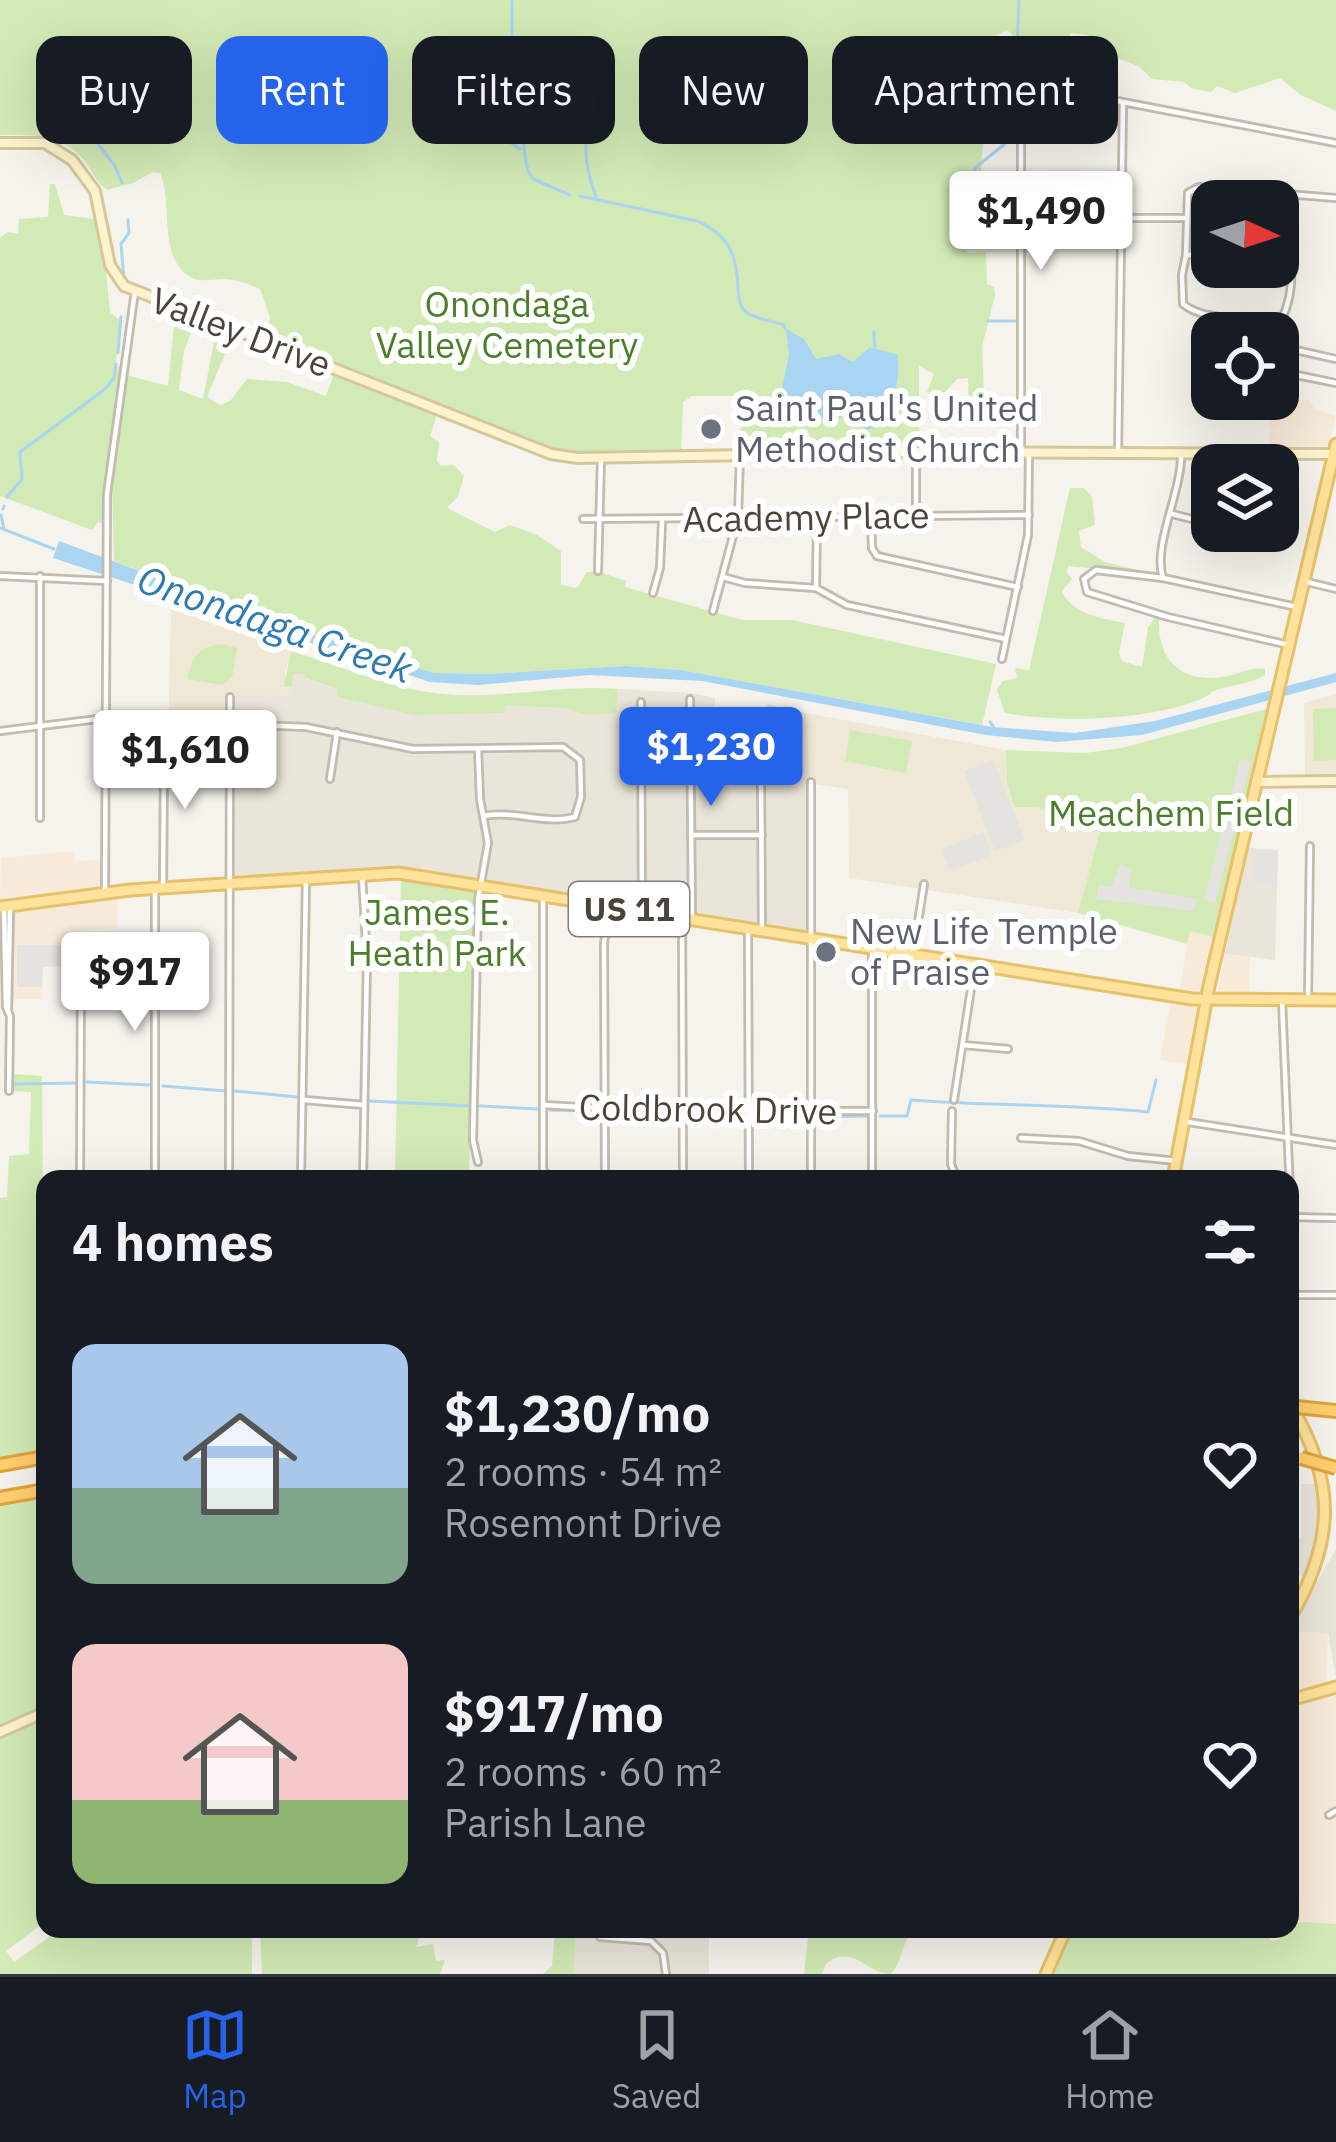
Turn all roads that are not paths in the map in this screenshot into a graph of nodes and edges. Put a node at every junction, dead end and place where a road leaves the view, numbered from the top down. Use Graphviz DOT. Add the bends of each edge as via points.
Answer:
graph roads {
  1 [pos="1118,101"];
  2 [pos="1123,102"];
  3 [pos="0,143"];
  4 [pos="1336,143"];
  5 [pos="1022,144"];
  6 [pos="1191,191"];
  7 [pos="1299,195"];
  8 [pos="1336,198"];
  9 [pos="1121,218"];
  10 [pos="1186,218"];
  11 [pos="1186,254"];
  12 [pos="1191,254"];
  13 [pos="135,291"];
  14 [pos="1193,312"];
  15 [pos="1299,351"];
  16 [pos="1336,359"];
  17 [pos="1299,375"];
  18 [pos="1336,383"];
  19 [pos="1335,450"];
  20 [pos="916,452"];
  21 [pos="1181,452"];
  22 [pos="1025,453"];
  23 [pos="1118,453"];
  24 [pos="740,455"];
  25 [pos="601,458"];
  26 [pos="1172,514"];
  27 [pos="1029,515"];
  28 [pos="871,516"];
  29 [pos="916,516"];
  30 [pos="738,517"];
  31 [pos="818,517"];
  32 [pos="583,519"];
  33 [pos="602,519"];
  34 [pos="662,519"];
  35 [pos="1191,519"];
  36 [pos="598,571"];
  37 [pos="0,576"];
  38 [pos="40,576"];
  39 [pos="723,577"];
  40 [pos="107,578"];
  41 [pos="1163,578"];
  42 [pos="1305,581"];
  43 [pos="1018,587"];
  44 [pos="816,588"];
  45 [pos="1336,589"];
  46 [pos="653,593"];
  47 [pos="1298,608"];
  48 [pos="712,611"];
  49 [pos="1006,639"];
  50 [pos="1288,645"];
  51 [pos="1002,659"];
  52 [pos="230,697"];
  53 [pos="690,699"];
  54 [pos="641,702"];
  55 [pos="106,718"];
  56 [pos="230,724"];
  57 [pos="39,726"];
  58 [pos="0,731"];
  59 [pos="337,732"];
  60 [pos="478,749"];
  61 [pos="156,753"];
  62 [pos="691,778"];
  63 [pos="330,779"];
  64 [pos="1336,781"];
  65 [pos="812,782"];
  66 [pos="1256,782"];
  67 [pos="484,816"];
  68 [pos="40,818"];
  69 [pos="691,835"];
  70 [pos="762,835"];
  71 [pos="1310,846"];
  72 [pos="362,875"];
  73 [pos="306,879"];
  74 [pos="230,884"];
  75 [pos="924,884"];
  76 [pos="482,886"];
  77 [pos="159,888"];
  78 [pos="105,893"];
  79 [pos="543,896"];
  80 [pos="608,906"];
  81 [pos="5,907"];
  82 [pos="642,911"];
  83 [pos="687,918"];
  84 [pos="748,928"];
  85 [pos="762,930"];
  86 [pos="810,938"];
  87 [pos="872,947"];
  88 [pos="913,954"];
  89 [pos="154,961"];
  90 [pos="975,963"];
  91 [pos="1207,1000"];
  92 [pos="1282,1000"];
  93 [pos="1307,1000"];
  94 [pos="1336,1000"];
  95 [pos="963,1045"];
  96 [pos="1008,1049"];
  97 [pos="9,1091"];
  98 [pos="301,1100"];
  99 [pos="954,1100"];
  100 [pos="364,1105"];
  101 [pos="543,1105"];
  102 [pos="604,1107"];
  103 [pos="873,1111"];
  104 [pos="952,1111"];
  105 [pos="683,1112"];
  106 [pos="748,1113"];
  107 [pos="810,1113"];
  108 [pos="1184,1121"];
  109 [pos="1021,1138"];
  110 [pos="1288,1138"];
  111 [pos="1336,1145"];
  112 [pos="1177,1160"];
  113 [pos="478,1162"];
  114 [pos="80,1170"];
  115 [pos="154,1170"];
  116 [pos="229,1170"];
  117 [pos="301,1170"];
  118 [pos="362,1170"];
  119 [pos="544,1170"];
  120 [pos="605,1170"];
  121 [pos="683,1170"];
  122 [pos="749,1170"];
  123 [pos="811,1170"];
  124 [pos="872,1170"];
  125 [pos="953,1170"];
  126 [pos="1175,1170"];
  127 [pos="1289,1170"];
  128 [pos="1299,1216"];
  129 [pos="1336,1218"];
  130 [pos="1336,1294"];
  131 [pos="1299,1295"];
  132 [pos="1299,1407"];
  133 [pos="1336,1411"];
  134 [pos="1299,1418"];
  135 [pos="1299,1458"];
  136 [pos="36,1459"];
  137 [pos="0,1465"];
  138 [pos="1336,1468"];
  139 [pos="36,1492"];
  140 [pos="0,1498"];
  141 [pos="1299,1604"];
  142 [pos="1336,1687"];
  143 [pos="1299,1697"];
  144 [pos="36,1716"];
  145 [pos="0,1732"];
  146 [pos="612,1938"];
  147 [pos="1062,1938"];
  148 [pos="666,1974"];
  149 [pos="1046,1974"];
  1 -- 2 [label="street"];
  2 -- 4 [label="street"];
  2 -- 9 [label="street"];
  3 -- 13 [label="main road, Valley Drive" via="45,143 80,168 95,191 110,265"];
  5 -- 22 [label="street"];
  6 -- 10 [label="street"];
  7 -- 8 [label="street"];
  9 -- 10 [label="street"];
  9 -- 23 [label="street"];
  10 -- 11 [label="street"];
  11 -- 12 [label="street"];
  11 -- 14 [label="street" via="1181,298"];
  13 -- 25 [label="main road, Valley Drive" via="527,446"];
  13 -- 40 [label="street" via="106,494"];
  15 -- 16 [label="street"];
  17 -- 18 [label="street"];
  19 -- 21 [label="main road, Valley Drive"];
  19 -- 42 [label="main road"];
  20 -- 22 [label="main road, Valley Drive"];
  20 -- 24 [label="main road, Valley Drive"];
  20 -- 29 [label="street"];
  21 -- 23 [label="main road, Valley Drive"];
  21 -- 26 [label="street"];
  22 -- 23 [label="main road, Valley Drive"];
  22 -- 27 [label="street"];
  24 -- 25 [label="main road, Valley Drive"];
  24 -- 30 [label="street"];
  25 -- 33 [label="street"];
  26 -- 35 [label="street"];
  26 -- 41 [label="street"];
  27 -- 29 [label="street, Academy Place"];
  27 -- 43 [label="street"];
  28 -- 29 [label="street, Academy Place"];
  28 -- 31 [label="street, Academy Place"];
  28 -- 43 [label="street" via="878,556"];
  30 -- 31 [label="street, Academy Place"];
  30 -- 34 [label="street, Academy Place"];
  30 -- 39 [label="street"];
  31 -- 44 [label="street"];
  32 -- 33 [label="street, Academy Place"];
  33 -- 34 [label="street, Academy Place"];
  33 -- 36 [label="street"];
  34 -- 46 [label="street"];
  37 -- 38 [label="street"];
  38 -- 40 [label="street"];
  38 -- 57 [label="street"];
  39 -- 44 [label="street"];
  39 -- 48 [label="street"];
  40 -- 55 [label="street"];
  41 -- 47 [label="street"];
  41 -- 50 [label="street" via="1096,569 1083,584 1087,592 1168,617"];
  42 -- 45 [label="street"];
  42 -- 47 [label="main road"];
  43 -- 49 [label="street"];
  44 -- 49 [label="street" via="847,605"];
  47 -- 50 [label="main road"];
  49 -- 51 [label="street"];
  50 -- 66 [label="main road"];
  52 -- 56 [label="street"];
  53 -- 62 [label="street"];
  54 -- 82 [label="street"];
  55 -- 57 [label="street"];
  55 -- 78 [label="street"];
  56 -- 59 [label="street"];
  56 -- 74 [label="street"];
  57 -- 58 [label="street"];
  57 -- 68 [label="street"];
  59 -- 60 [label="street" via="413,749"];
  59 -- 63 [label="street"];
  60 -- 67 [label="street"];
  60 -- 67 [label="street" via="563,747 583,772 574,818"];
  61 -- 77 [label="street" via="164,764"];
  62 -- 69 [label="street"];
  62 -- 70 [label="street" via="761,781"];
  64 -- 66 [label="main road"];
  65 -- 86 [label="street"];
  66 -- 91 [label="main road"];
  67 -- 76 [label="street"];
  69 -- 70 [label="street"];
  69 -- 83 [label="street"];
  70 -- 85 [label="street"];
  71 -- 93 [label="street"];
  72 -- 73 [label="main road, US 11"];
  72 -- 76 [label="main road, US 11"];
  72 -- 100 [label="street"];
  73 -- 74 [label="main road, US 11"];
  73 -- 98 [label="street"];
  74 -- 77 [label="main road, US 11"];
  74 -- 116 [label="street"];
  75 -- 88 [label="street"];
  76 -- 79 [label="main road, US 11"];
  76 -- 113 [label="street"];
  77 -- 78 [label="main road, US 11"];
  77 -- 89 [label="street"];
  78 -- 81 [label="main road, US 11"];
  79 -- 80 [label="main road, US 11"];
  79 -- 101 [label="street"];
  80 -- 82 [label="main road, US 11"];
  80 -- 102 [label="street"];
  81 -- 97 [label="street"];
  82 -- 83 [label="main road, US 11"];
  83 -- 84 [label="main road, US 11"];
  83 -- 105 [label="street"];
  84 -- 85 [label="main road, US 11"];
  84 -- 106 [label="street"];
  85 -- 86 [label="main road, US 11"];
  86 -- 87 [label="main road, US 11"];
  86 -- 107 [label="street"];
  87 -- 88 [label="main road, US 11"];
  87 -- 103 [label="street"];
  88 -- 90 [label="main road, US 11"];
  89 -- 114 [label="street" via="83,966"];
  89 -- 115 [label="street"];
  90 -- 91 [label="main road, US 11"];
  90 -- 95 [label="street"];
  91 -- 92 [label="main road, US 11"];
  91 -- 108 [label="main road"];
  92 -- 93 [label="main road, US 11"];
  92 -- 110 [label="street"];
  93 -- 94 [label="main road, US 11"];
  95 -- 96 [label="street"];
  95 -- 99 [label="street"];
  98 -- 100 [label="street"];
  98 -- 117 [label="street"];
  100 -- 118 [label="street"];
  101 -- 102 [label="street, Coldbrook Drive"];
  101 -- 119 [label="street"];
  102 -- 105 [label="street, Coldbrook Drive"];
  102 -- 120 [label="street"];
  103 -- 107 [label="street, Coldbrook Drive"];
  103 -- 124 [label="street"];
  104 -- 125 [label="street"];
  105 -- 106 [label="street, Coldbrook Drive"];
  105 -- 121 [label="street"];
  106 -- 107 [label="street, Coldbrook Drive"];
  106 -- 122 [label="street"];
  107 -- 123 [label="street"];
  108 -- 110 [label="street"];
  108 -- 112 [label="main road"];
  109 -- 112 [label="street"];
  110 -- 111 [label="street"];
  110 -- 127 [label="street"];
  112 -- 126 [label="main road"];
  128 -- 129 [label="street"];
  130 -- 131 [label="street"];
  132 -- 133 [label="highway, bridge"];
  134 -- 141 [label="main road" via="1325,1457 1335,1509 1326,1562"];
  135 -- 138 [label="highway, bridge"];
  136 -- 137 [label="highway"];
  139 -- 140 [label="highway"];
  142 -- 143 [label="main road"];
  144 -- 145 [label="main road"];
  146 -- 148 [label="street" via="651,1941"];
  147 -- 149 [label="main road"];
}
